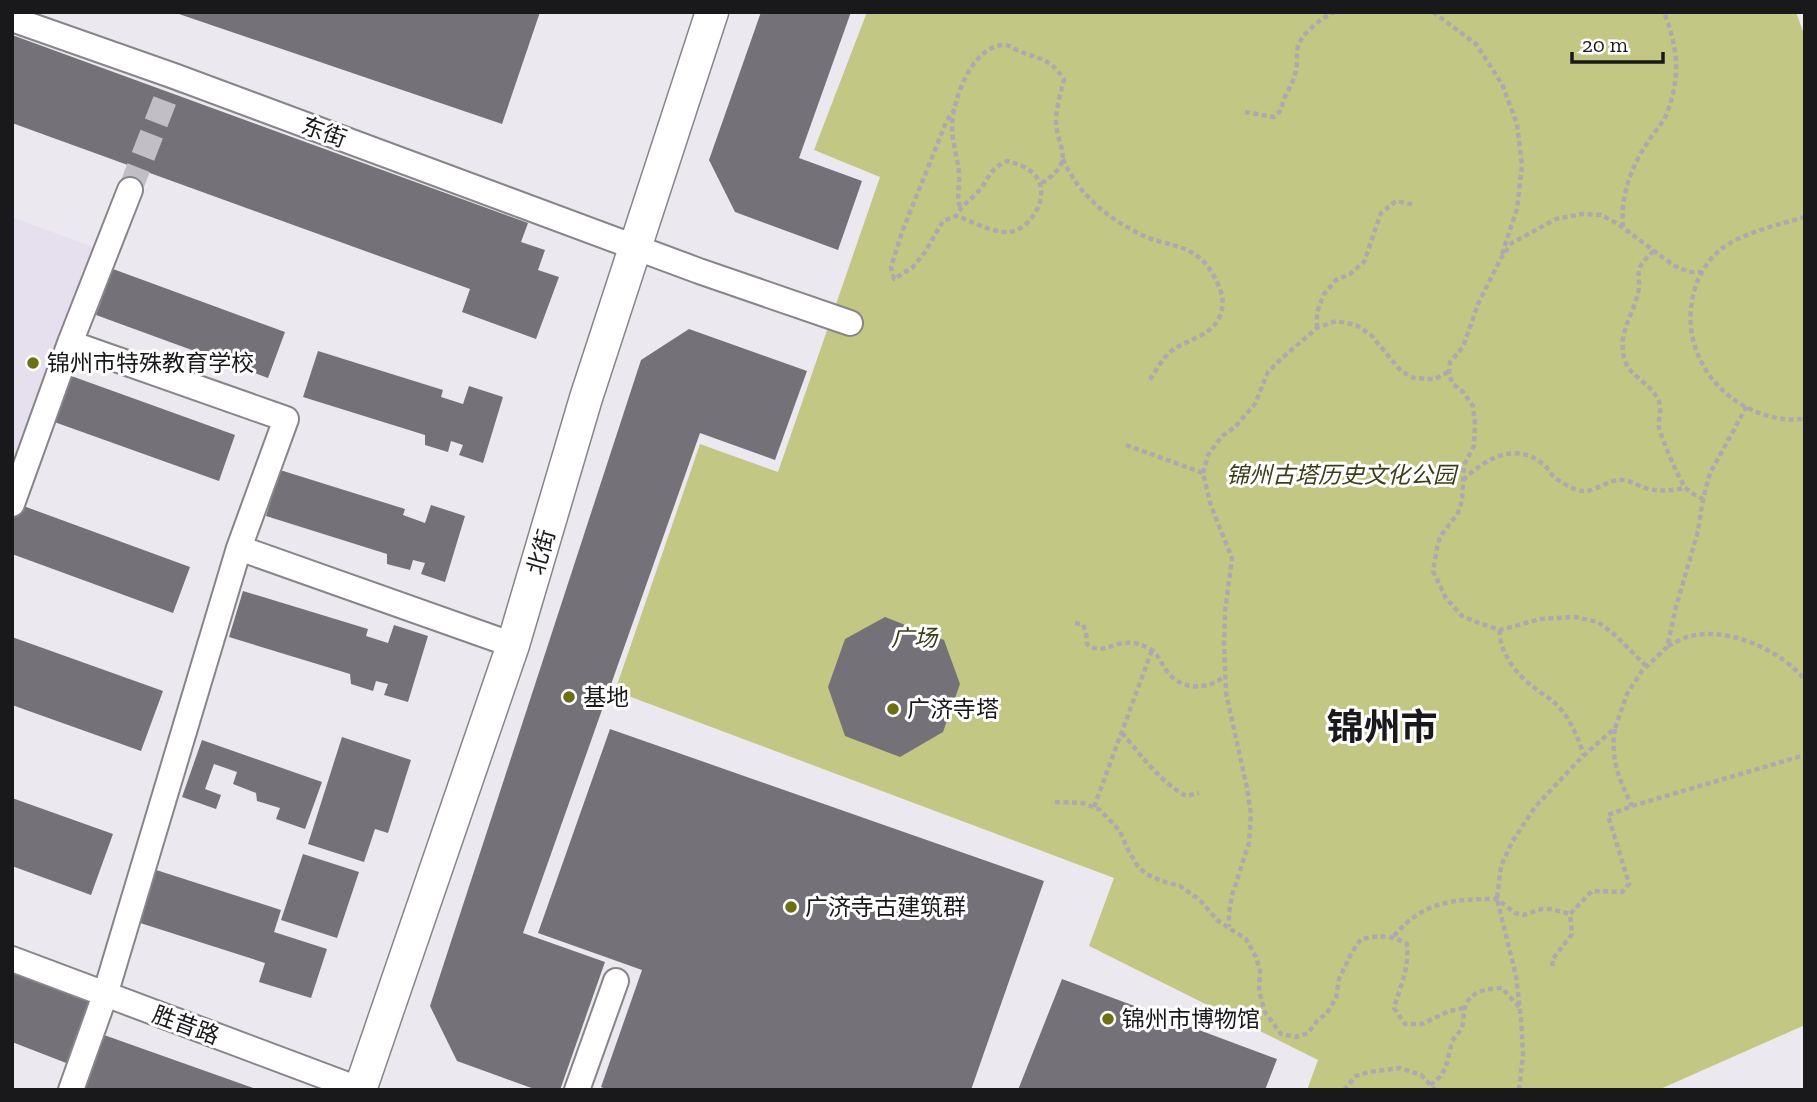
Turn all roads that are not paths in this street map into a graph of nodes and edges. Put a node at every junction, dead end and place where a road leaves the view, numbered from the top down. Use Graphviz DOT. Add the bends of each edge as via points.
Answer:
graph roads {
  1 [pos="712,12"];
  2 [pos="12,19"];
  3 [pos="130,190"];
  4 [pos="635,248"];
  5 [pos="850,323"];
  6 [pos="70,342"];
  7 [pos="12,504"];
  8 [pos="239,548"];
  9 [pos="513,645"];
  10 [pos="12,959"];
  11 [pos="615,981"];
  12 [pos="105,995"];
  13 [pos="71,1090"];
  14 [pos="360,1090"];
  15 [pos="577,1090"];
  1 -- 4 [label="street, 北街"];
  2 -- 4 [label="street, 东街" via="172,82"];
  3 -- 6 [label="street"];
  4 -- 5 [label="street, 东街"];
  4 -- 9 [label="street, 北街"];
  6 -- 7 [label="street"];
  6 -- 8 [label="street" via="286,419"];
  8 -- 9 [label="street"];
  8 -- 12 [label="street"];
  9 -- 14 [label="street, 北街"];
  10 -- 12 [label="street, 胜昔路"];
  11 -- 15 [label="street"];
  12 -- 13 [label="street"];
  12 -- 14 [label="street, 胜昔路"];
}
